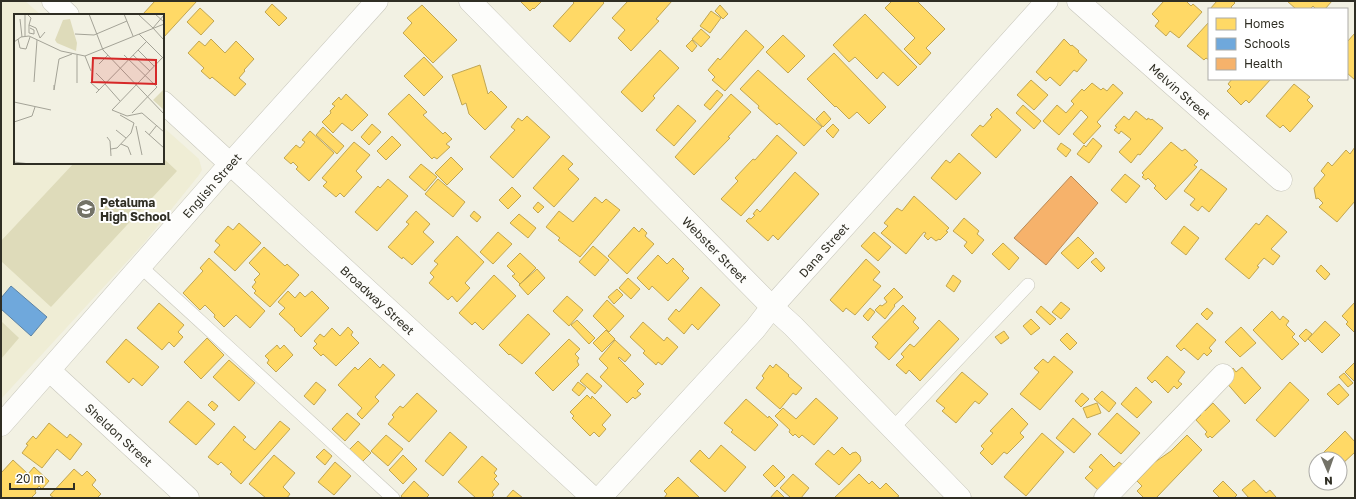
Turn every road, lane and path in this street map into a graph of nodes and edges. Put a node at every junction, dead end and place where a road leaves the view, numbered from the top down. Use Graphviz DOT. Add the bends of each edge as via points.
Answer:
graph roads {
  1 [pos="53,1"];
  2 [pos="377,1"];
  3 [pos="470,1"];
  4 [pos="1047,1"];
  5 [pos="1078,1"];
  6 [pos="67,14"];
  7 [pos="164,103"];
  8 [pos="230,164"];
  9 [pos="1281,180"];
  10 [pos="141,267"];
  11 [pos="1028,284"];
  12 [pos="772,307"];
  13 [pos="50,371"];
  14 [pos="1223,375"];
  15 [pos="1,425"];
  16 [pos="892,428"];
  17 [pos="188,498"];
  18 [pos="393,498"];
  19 [pos="593,498"];
  20 [pos="600,498"];
  21 [pos="960,498"];
  22 [pos="1105,498"];
  1 -- 6 [label="street"];
  2 -- 8 [label="street, English Street"];
  3 -- 12 [label="street, Webster Street"];
  4 -- 12 [label="street, Dana Street"];
  5 -- 9 [label="street, Melvin Street"];
  7 -- 8 [label="street, Broadway Street"];
  8 -- 10 [label="street, English Street"];
  8 -- 19 [label="street, Broadway Street"];
  10 -- 13 [label="street, English Street"];
  10 -- 18 [label="lane"];
  11 -- 16 [label="lane"];
  12 -- 16 [label="street, Webster Street"];
  12 -- 20 [label="street, Dana Street" via="755,329"];
  13 -- 15 [label="street, English Street"];
  13 -- 17 [label="street, Sheldon Street"];
  14 -- 22 [label="street"];
  16 -- 21 [label="street, Webster Street"];
}
